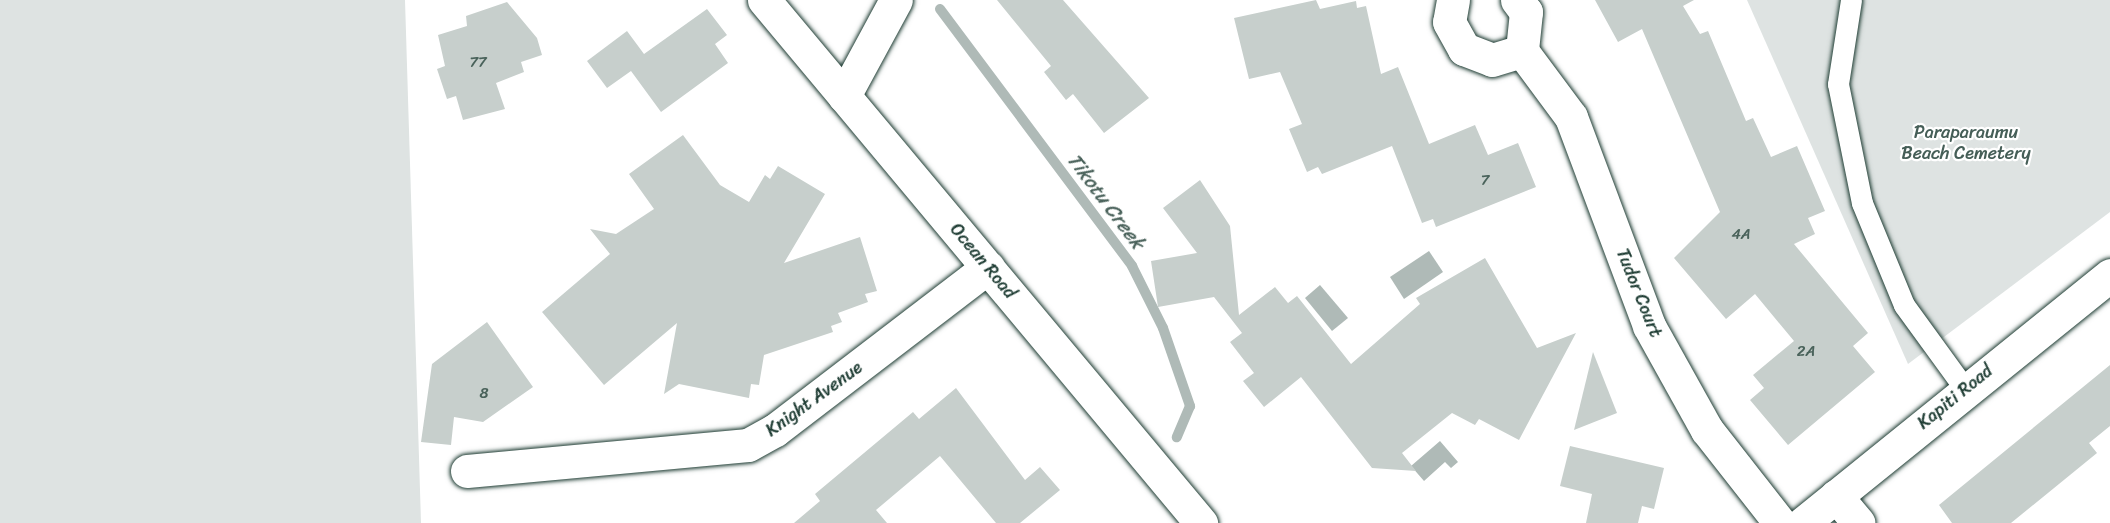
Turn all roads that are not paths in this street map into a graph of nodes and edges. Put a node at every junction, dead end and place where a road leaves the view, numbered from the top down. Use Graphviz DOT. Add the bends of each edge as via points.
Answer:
graph roads {
  1 [pos="764,0"];
  2 [pos="896,0"];
  3 [pos="1453,0"];
  4 [pos="1517,0"];
  5 [pos="1851,0"];
  6 [pos="1522,51"];
  7 [pos="844,96"];
  8 [pos="988,267"];
  9 [pos="2110,275"];
  10 [pos="1965,389"];
  11 [pos="467,471"];
  12 [pos="1836,496"];
  13 [pos="1201,523"];
  14 [pos="1780,523"];
  15 [pos="1803,523"];
  16 [pos="1859,523"];
  1 -- 7 [label="street, Ocean Road"];
  2 -- 7 [label="street"];
  3 -- 6 [label="street" via="1449,22 1464,49 1492,60"];
  4 -- 6 [label="street" via="1526,12"];
  5 -- 10 [label="lane" via="1838,84 1862,203 1904,305"];
  6 -- 14 [label="street, Tudor Court" via="1571,117 1649,326 1707,430"];
  7 -- 8 [label="street, Ocean Road"];
  8 -- 11 [label="street, Knight Avenue" via="775,430 748,445"];
  8 -- 13 [label="street, Ocean Road"];
  9 -- 10 [label="street, Kapiti Road"];
  10 -- 12 [label="street, Kapiti Road"];
  12 -- 15 [label="street, Kapiti Road"];
  12 -- 16 [label="street"];
}
